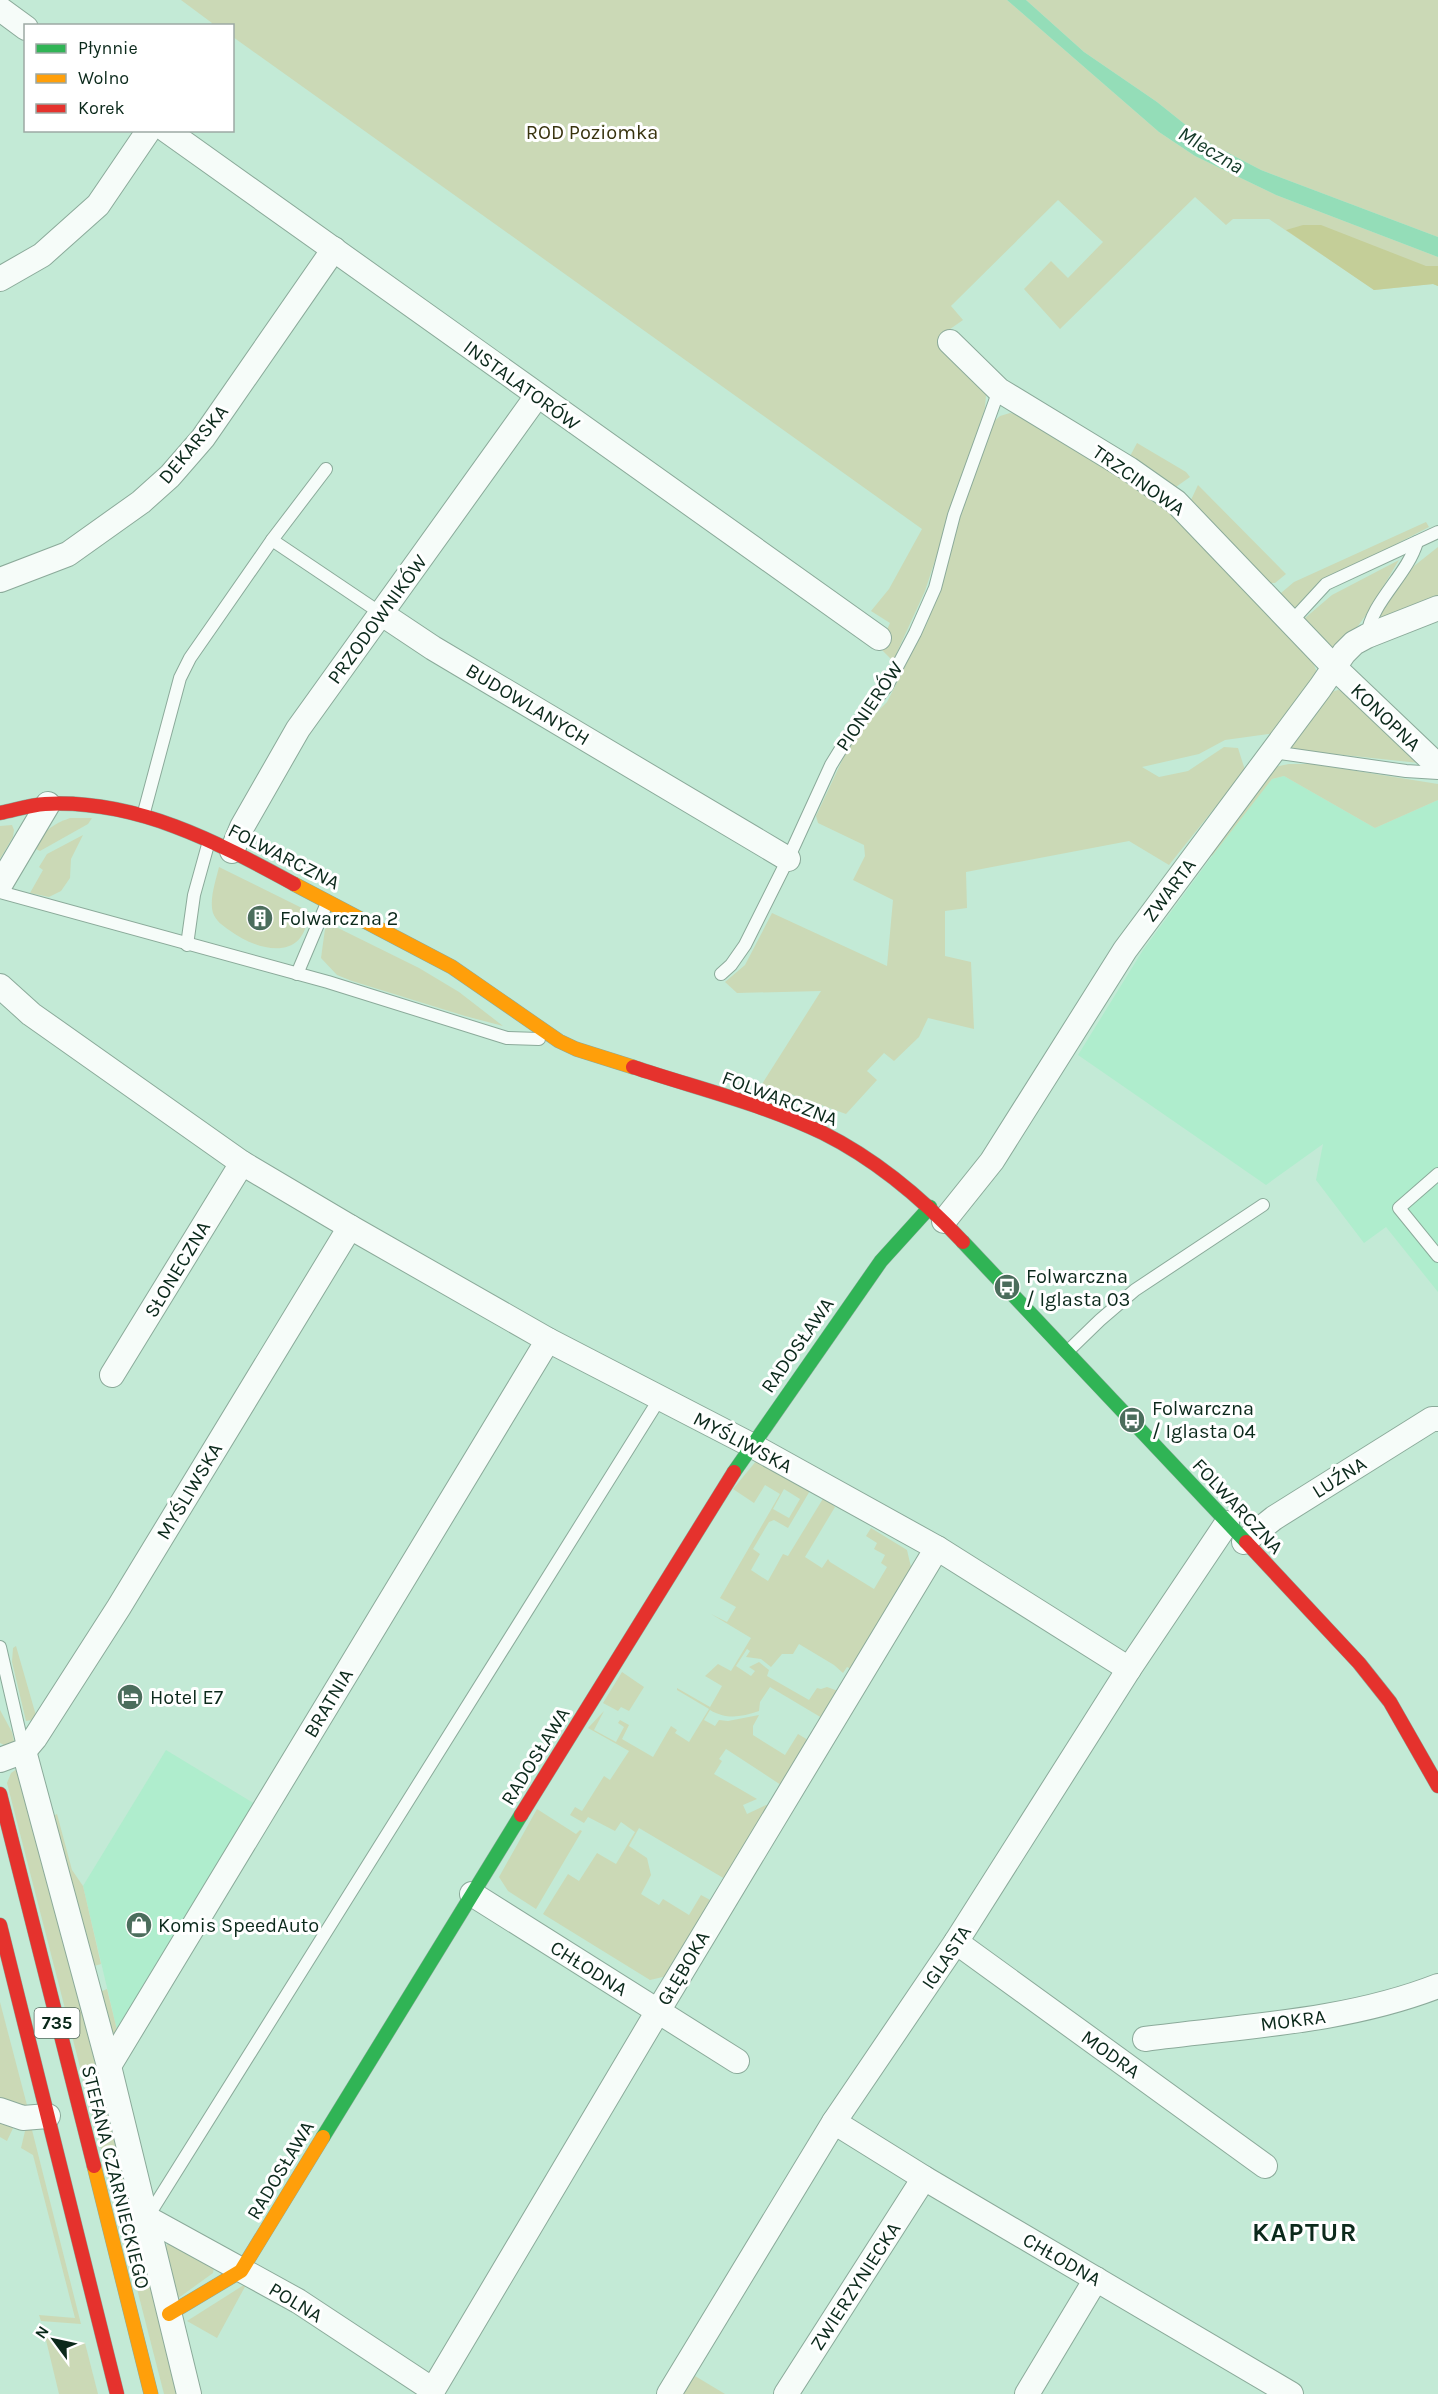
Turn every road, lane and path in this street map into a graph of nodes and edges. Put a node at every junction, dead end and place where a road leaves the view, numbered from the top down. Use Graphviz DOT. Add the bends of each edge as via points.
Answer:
graph roads {
  1 [pos="0,9"];
  2 [pos="24,27"];
  3 [pos="148,132"];
  4 [pos="169,132"];
  5 [pos="334,249"];
  6 [pos="0,279"];
  7 [pos="950,342"];
  8 [pos="999,390"];
  9 [pos="537,396"];
  10 [pos="326,469"];
  11 [pos="1438,532"];
  12 [pos="272,540"];
  13 [pos="1417,542"];
  14 [pos="0,580"];
  15 [pos="1438,608"];
  16 [pos="382,614"];
  17 [pos="1291,622"];
  18 [pos="1367,636"];
  19 [pos="879,638"];
  20 [pos="1334,667"];
  21 [pos="1272,752"];
  22 [pos="1438,766"];
  23 [pos="1438,773"];
  24 [pos="48,804"];
  25 [pos="0,813"];
  26 [pos="143,816"];
  27 [pos="210,840"];
  28 [pos="232,851"];
  29 [pos="788,860"];
  30 [pos="0,885"];
  31 [pos="0,892"];
  32 [pos="328,901"];
  33 [pos="187,945"];
  34 [pos="297,974"];
  35 [pos="721,974"];
  36 [pos="0,986"];
  37 [pos="555,1039"];
  38 [pos="242,1162"];
  39 [pos="1438,1174"];
  40 [pos="1263,1205"];
  41 [pos="937,1214"];
  42 [pos="350,1227"];
  43 [pos="1438,1256"];
  44 [pos="548,1340"];
  45 [pos="1067,1351"];
  46 [pos="112,1375"];
  47 [pos="660,1398"];
  48 [pos="1438,1419"];
  49 [pos="751,1445"];
  50 [pos="1227,1523"];
  51 [pos="1244,1542"];
  52 [pos="937,1548"];
  53 [pos="0,1647"];
  54 [pos="1129,1670"];
  55 [pos="24,1751"];
  56 [pos="0,1760"];
  57 [pos="1438,1786"];
  58 [pos="0,1794"];
  59 [pos="472,1894"];
  60 [pos="0,1925"];
  61 [pos="956,1942"];
  62 [pos="1438,1986"];
  63 [pos="658,2011"];
  64 [pos="1145,2039"];
  65 [pos="737,2061"];
  66 [pos="109,2066"];
  67 [pos="0,2110"];
  68 [pos="48,2116"];
  69 [pos="834,2122"];
  70 [pos="1265,2166"];
  71 [pos="924,2178"];
  72 [pos="147,2218"];
  73 [pos="242,2271"];
  74 [pos="1096,2278"];
  75 [pos="169,2314"];
  76 [pos="1276,2390"];
  77 [pos="436,2392"];
  78 [pos="117,2394"];
  79 [pos="151,2394"];
  80 [pos="189,2394"];
  81 [pos="669,2394"];
  82 [pos="786,2394"];
  83 [pos="1027,2394"];
  1 -- 2 [label="street"];
  3 -- 6 [label="street" via="98,205 42,255"];
  4 -- 5 [label="street, INSTALATORÓW"];
  5 -- 9 [label="street, INSTALATORÓW"];
  5 -- 14 [label="street, DEKARSKA" via="203,438 170,476 141,502 68,554"];
  7 -- 8 [label="street, TRZCINOWA"];
  8 -- 17 [label="street, TRZCINOWA" via="1176,502"];
  8 -- 29 [label="lane, PIONIERÓW" via="954,515 935,588 919,624 886,686 839,750"];
  9 -- 16 [label="street, PRZODOWNIKÓW"];
  9 -- 19 [label="street, INSTALATORÓW"];
  10 -- 12 [label="lane"];
  11 -- 13 [label="lane"];
  12 -- 16 [label="lane, BUDOWLANYCH"];
  12 -- 26 [label="lane" via="180,678"];
  13 -- 17 [label="lane" via="1326,584"];
  13 -- 18 [label="lane" via="1409,563 1371,618"];
  15 -- 18 [label="street, ZWARTA"];
  16 -- 28 [label="street, PRZODOWNIKÓW" via="298,729"];
  16 -- 29 [label="street, BUDOWLANYCH"];
  17 -- 20 [label="street, TRZCINOWA"];
  18 -- 20 [label="street, ZWARTA" via="1344,653"];
  20 -- 21 [label="street, ZWARTA"];
  20 -- 22 [label="street, KONOPNA"];
  21 -- 23 [label="lane"];
  21 -- 41 [label="street, ZWARTA" via="1125,950 992,1161"];
  24 -- 25 [label="street, FOLWARCZNA"];
  24 -- 26 [label="street, FOLWARCZNA" via="93,806"];
  24 -- 30 [label="street"];
  26 -- 27 [label="street, FOLWARCZNA"];
  27 -- 28 [label="street, FOLWARCZNA"];
  27 -- 33 [label="lane" via="194,895"];
  28 -- 32 [label="street, FOLWARCZNA"];
  29 -- 35 [label="lane, PIONIERÓW" via="745,945"];
  31 -- 33 [label="lane"];
  32 -- 34 [label="lane"];
  32 -- 37 [label="street, FOLWARCZNA" via="480,984"];
  33 -- 34 [label="lane"];
  34 -- 37 [label="lane" via="507,1038"];
  36 -- 38 [label="street, MYŚLIWSKA" via="31,1014"];
  37 -- 41 [label="street, FOLWARCZNA" via="823,1133 867,1158"];
  38 -- 42 [label="street, MYŚLIWSKA"];
  38 -- 46 [label="street, SŁONECZNA"];
  39 -- 43 [label="lane" via="1399,1208"];
  40 -- 45 [label="lane" via="1136,1290"];
  41 -- 45 [label="street, FOLWARCZNA"];
  41 -- 49 [label="street, RADOSŁAWA" via="881,1261"];
  42 -- 44 [label="street, MYŚLIWSKA"];
  42 -- 55 [label="street, MYŚLIWSKA" via="113,1617"];
  44 -- 47 [label="street, MYŚLIWSKA"];
  44 -- 66 [label="street, BRATNIA"];
  45 -- 50 [label="street, FOLWARCZNA"];
  47 -- 49 [label="street, MYŚLIWSKA"];
  47 -- 72 [label="lane"];
  48 -- 51 [label="street, LUŹNA" via="1432,1419 1274,1518"];
  49 -- 52 [label="street, MYŚLIWSKA"];
  49 -- 59 [label="street, RADOSŁAWA"];
  50 -- 51 [label="street, FOLWARCZNA"];
  50 -- 54 [label="street, IGLASTA"];
  51 -- 57 [label="street, FOLWARCZNA" via="1359,1663 1390,1702"];
  52 -- 54 [label="street, MYŚLIWSKA"];
  52 -- 63 [label="street, GŁĘBOKA"];
  53 -- 55 [label="lane"];
  54 -- 61 [label="street, IGLASTA"];
  55 -- 56 [label="street"];
  55 -- 66 [label="street"];
  58 -- 79 [label="street, STEFANA CZARNIECKIEGO / 735"];
  59 -- 63 [label="street, CHŁODNA"];
  59 -- 73 [label="street, RADOSŁAWA"];
  60 -- 68 [label="street, 735"];
  61 -- 69 [label="street, IGLASTA"];
  61 -- 70 [label="street, MODRA"];
  62 -- 64 [label="street, MOKRA" via="1383,2006 1347,2013"];
  63 -- 65 [label="street, CHŁODNA"];
  63 -- 77 [label="street, GŁĘBOKA"];
  66 -- 72 [label="street"];
  67 -- 68 [label="street" via="23,2118"];
  68 -- 78 [label="street, 735"];
  69 -- 71 [label="street, CHŁODNA"];
  69 -- 81 [label="street, IGLASTA"];
  71 -- 74 [label="street, CHŁODNA"];
  71 -- 82 [label="street, ZWIERZYNIECKA"];
  72 -- 73 [label="street, POLNA"];
  72 -- 75 [label="street"];
  73 -- 75 [label="street, RADOSŁAWA"];
  73 -- 77 [label="street, POLNA" via="298,2301"];
  74 -- 76 [label="street, CHŁODNA"];
  74 -- 83 [label="street"];
  75 -- 80 [label="street"];
}
